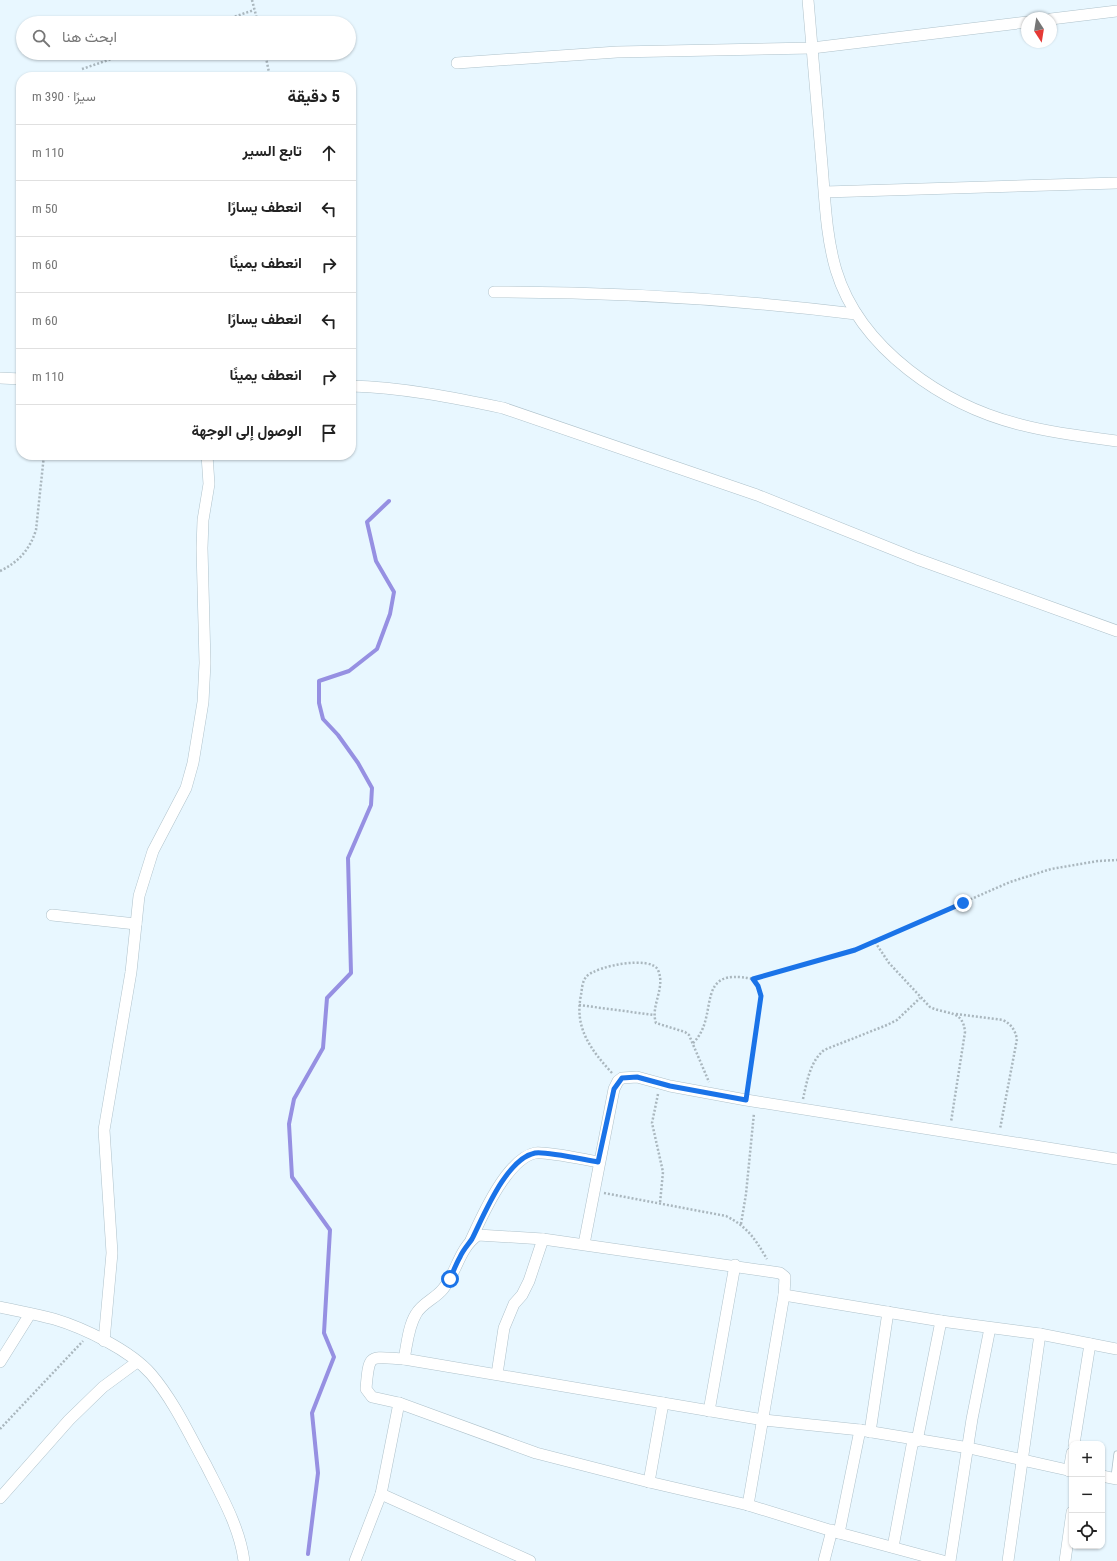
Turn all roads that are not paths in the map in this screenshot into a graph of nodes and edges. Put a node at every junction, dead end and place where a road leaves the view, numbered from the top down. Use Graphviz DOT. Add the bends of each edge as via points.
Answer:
graph roads {
  1 [pos="808,0"];
  2 [pos="1117,11"];
  3 [pos="1057,18"];
  4 [pos="1021,23"];
  5 [pos="812,48"];
  6 [pos="457,63"];
  7 [pos="1117,183"];
  8 [pos="825,192"];
  9 [pos="494,292"];
  10 [pos="856,314"];
  11 [pos="0,378"];
  12 [pos="16,379"];
  13 [pos="356,387"];
  14 [pos="1117,441"];
  15 [pos="207,460"];
  16 [pos="1117,631"];
  17 [pos="52,915"];
  18 [pos="136,924"];
  19 [pos="1117,1159"];
  20 [pos="598,1162"];
  21 [pos="543,1239"];
  22 [pos="471,1240"];
  23 [pos="584,1244"];
  24 [pos="735,1265"];
  25 [pos="784,1295"];
  26 [pos="0,1307"];
  27 [pos="888,1312"];
  28 [pos="30,1314"];
  29 [pos="941,1321"];
  30 [pos="990,1328"];
  31 [pos="1040,1334"];
  32 [pos="104,1342"];
  33 [pos="1090,1344"];
  34 [pos="1117,1349"];
  35 [pos="404,1359"];
  36 [pos="0,1362"];
  37 [pos="137,1362"];
  38 [pos="497,1374"];
  39 [pos="399,1403"];
  40 [pos="663,1403"];
  41 [pos="709,1411"];
  42 [pos="764,1420"];
  43 [pos="865,1431"];
  44 [pos="915,1441"];
  45 [pos="1074,1441"];
  46 [pos="968,1448"];
  47 [pos="1117,1454"];
  48 [pos="1023,1459"];
  49 [pos="1069,1471"];
  50 [pos="1105,1477"];
  51 [pos="1115,1479"];
  52 [pos="649,1482"];
  53 [pos="381,1494"];
  54 [pos="0,1498"];
  55 [pos="748,1505"];
  56 [pos="1072,1513"];
  57 [pos="836,1532"];
  58 [pos="893,1548"];
  59 [pos="244,1561"];
  60 [pos="356,1561"];
  61 [pos="530,1561"];
  62 [pos="824,1561"];
  63 [pos="943,1561"];
  64 [pos="950,1561"];
  65 [pos="1008,1561"];
  66 [pos="1065,1561"];
  1 -- 5 [label="street"];
  2 -- 3 [label="street"];
  4 -- 5 [label="street"];
  5 -- 6 [label="street" via="617,52"];
  5 -- 8 [label="street"];
  7 -- 8 [label="street"];
  8 -- 10 [label="street" via="830,248 845,293"];
  9 -- 10 [label="street" via="697,297"];
  10 -- 14 [label="street" via="875,339 903,367 959,401 1020,425"];
  11 -- 12 [label="street"];
  13 -- 16 [label="street" via="464,399 504,408 757,494 917,559"];
  15 -- 18 [label="street" via="209,484 203,520 202,562 205,663 199,734 186,788 153,851 146,871 139,896"];
  17 -- 18 [label="street"];
  18 -- 32 [label="street" via="125,1010 104,1130 112,1253"];
  19 -- 20 [label="street" via="750,1101 637,1077 622,1078 614,1089"];
  20 -- 22 [label="street" via="539,1153 529,1155 517,1163 507,1176"];
  20 -- 23 [label="street"];
  21 -- 22 [label="street" via="486,1235"];
  21 -- 23 [label="street"];
  21 -- 38 [label="street" via="529,1281 504,1328"];
  22 -- 35 [label="street" via="443,1290 416,1312"];
  23 -- 24 [label="street"];
  24 -- 25 [label="street" via="783,1274 786,1280"];
  24 -- 41 [label="street"];
  25 -- 27 [label="street"];
  25 -- 42 [label="street"];
  26 -- 28 [label="street"];
  27 -- 29 [label="street"];
  27 -- 43 [label="street"];
  28 -- 32 [label="street" via="54,1319"];
  28 -- 36 [label="street"];
  29 -- 30 [label="street"];
  29 -- 44 [label="street"];
  30 -- 31 [label="street"];
  30 -- 46 [label="street"];
  31 -- 33 [label="street"];
  31 -- 48 [label="street"];
  32 -- 37 [label="street"];
  33 -- 34 [label="street"];
  33 -- 45 [label="street"];
  35 -- 38 [label="street"];
  35 -- 39 [label="street" via="375,1357 371,1360 366,1384 366,1389 372,1397"];
  37 -- 54 [label="street" via="103,1387 69,1420"];
  37 -- 59 [label="street" via="163,1390 182,1418 219,1491 242,1549"];
  38 -- 40 [label="street"];
  39 -- 52 [label="street" via="536,1453"];
  39 -- 53 [label="street"];
  40 -- 41 [label="street"];
  40 -- 52 [label="street"];
  41 -- 42 [label="street"];
  42 -- 43 [label="street"];
  42 -- 55 [label="street"];
  43 -- 44 [label="street"];
  43 -- 57 [label="street"];
  44 -- 46 [label="street"];
  44 -- 58 [label="street"];
  46 -- 48 [label="street"];
  46 -- 64 [label="street"];
  47 -- 51 [label="lane"];
  48 -- 49 [label="street"];
  48 -- 65 [label="street"];
  50 -- 51 [label="street"];
  52 -- 55 [label="street"];
  53 -- 60 [label="street"];
  53 -- 61 [label="street"];
  55 -- 57 [label="street"];
  56 -- 66 [label="street"];
  57 -- 58 [label="street"];
  57 -- 62 [label="street"];
  58 -- 63 [label="street"];
}
